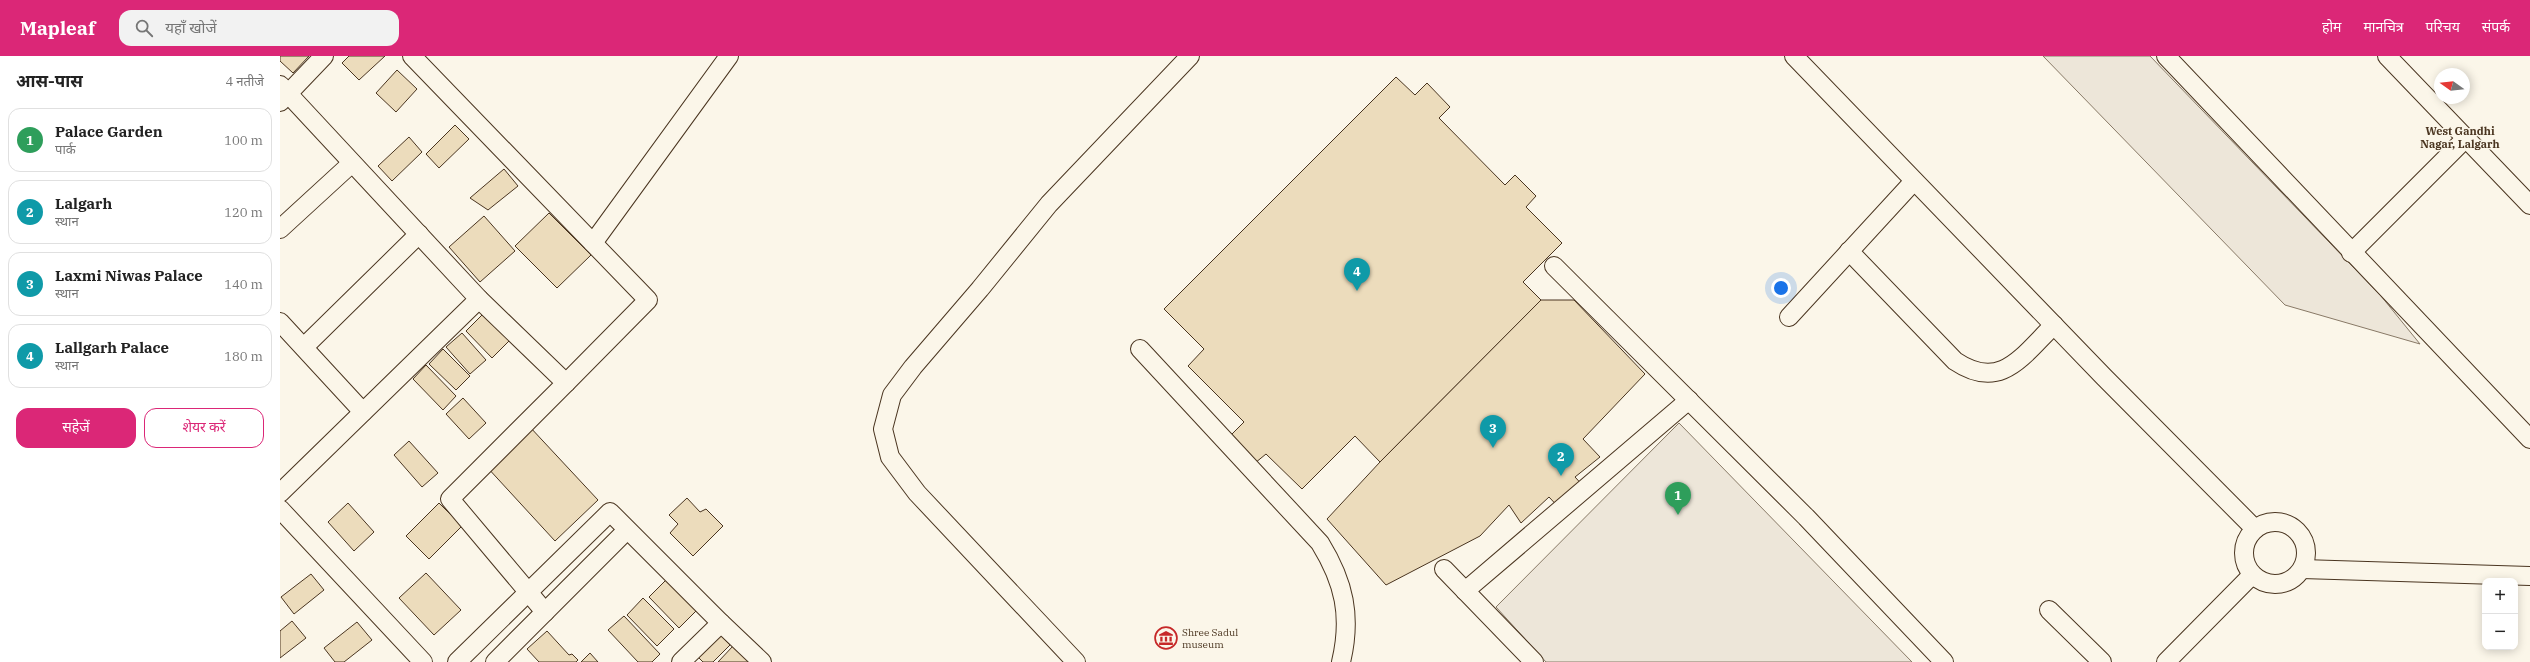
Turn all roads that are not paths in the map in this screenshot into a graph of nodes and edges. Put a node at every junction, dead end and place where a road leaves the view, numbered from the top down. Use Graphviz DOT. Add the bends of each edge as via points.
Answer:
graph roads {
  1 [pos="324,56"];
  2 [pos="412,56"];
  3 [pos="729,56"];
  4 [pos="1190,56"];
  5 [pos="1794,56"];
  6 [pos="2166,56"];
  7 [pos="2387,56"];
  8 [pos="283,94"];
  9 [pos="2466,138"];
  10 [pos="352,163"];
  11 [pos="1914,181"];
  12 [pos="2528,199"];
  13 [pos="280,229"];
  14 [pos="419,234"];
  15 [pos="593,244"];
  16 [pos="1849,251"];
  17 [pos="2351,253"];
  18 [pos="1554,266"];
  19 [pos="479,299"];
  20 [pos="1789,317"];
  21 [pos="280,322"];
  22 [pos="2054,325"];
  23 [pos="304,347"];
  24 [pos="1140,349"];
  25 [pos="566,383"];
  26 [pos="1688,400"];
  27 [pos="363,412"];
  28 [pos="2530,439"];
  29 [pos="280,493"];
  30 [pos="280,509"];
  31 [pos="2255,529"];
  32 [pos="628,530"];
  33 [pos="1444,569"];
  34 [pos="2302,569"];
  35 [pos="2252,575"];
  36 [pos="2530,576"];
  37 [pos="1465,591"];
  38 [pos="529,592"];
  39 [pos="2049,610"];
  40 [pos="545,612"];
  41 [pos="721,623"];
  42 [pos="423,662"];
  43 [pos="457,662"];
  44 [pos="495,662"];
  45 [pos="681,662"];
  46 [pos="762,662"];
  47 [pos="1076,662"];
  48 [pos="1341,662"];
  49 [pos="1534,662"];
  50 [pos="1944,662"];
  51 [pos="2102,662"];
  52 [pos="2166,662"];
  1 -- 8 [label="street"];
  2 -- 15 [label="street"];
  3 -- 15 [label="street"];
  4 -- 47 [label="street" via="1050,204 913,367 892,395 883,429 890,457 917,493"];
  5 -- 11 [label="street"];
  6 -- 17 [label="street"];
  7 -- 9 [label="street"];
  8 -- 10 [label="street"];
  9 -- 12 [label="street"];
  9 -- 17 [label="street"];
  10 -- 13 [label="street"];
  10 -- 14 [label="street"];
  11 -- 16 [label="street"];
  11 -- 22 [label="street"];
  14 -- 19 [label="street"];
  14 -- 23 [label="street"];
  15 -- 25 [label="street" via="648,300"];
  16 -- 20 [label="street"];
  16 -- 22 [label="street" via="1955,361 1970,371 1984,375 2000,371 2015,363"];
  17 -- 28 [label="street"];
  18 -- 26 [label="street"];
  19 -- 25 [label="street"];
  19 -- 27 [label="street"];
  21 -- 23 [label="street"];
  22 -- 31 [label="street"];
  23 -- 27 [label="street"];
  24 -- 48 [label="street" via="1320,543 1334,566 1342,588 1347,618"];
  25 -- 38 [label="street" via="450,500"];
  26 -- 37 [label="street"];
  26 -- 50 [label="street" via="1806,517"];
  27 -- 29 [label="street"];
  30 -- 42 [label="street"];
  31 -- 34 [label="street" via="2265,523 2275,522 2296,529 2306,548 2306,559"];
  31 -- 35 [label="street" via="2244,547 2244,558"];
  32 -- 38 [label="street" via="610,512"];
  32 -- 40 [label="street"];
  32 -- 41 [label="street"];
  33 -- 37 [label="street"];
  34 -- 35 [label="street" via="2296,577 2279,585 2265,583"];
  34 -- 36 [label="street"];
  35 -- 52 [label="street"];
  37 -- 49 [label="street"];
  38 -- 40 [label="street"];
  38 -- 43 [label="street"];
  39 -- 51 [label="street"];
  40 -- 44 [label="street"];
  41 -- 45 [label="street"];
  41 -- 46 [label="street"];
}
